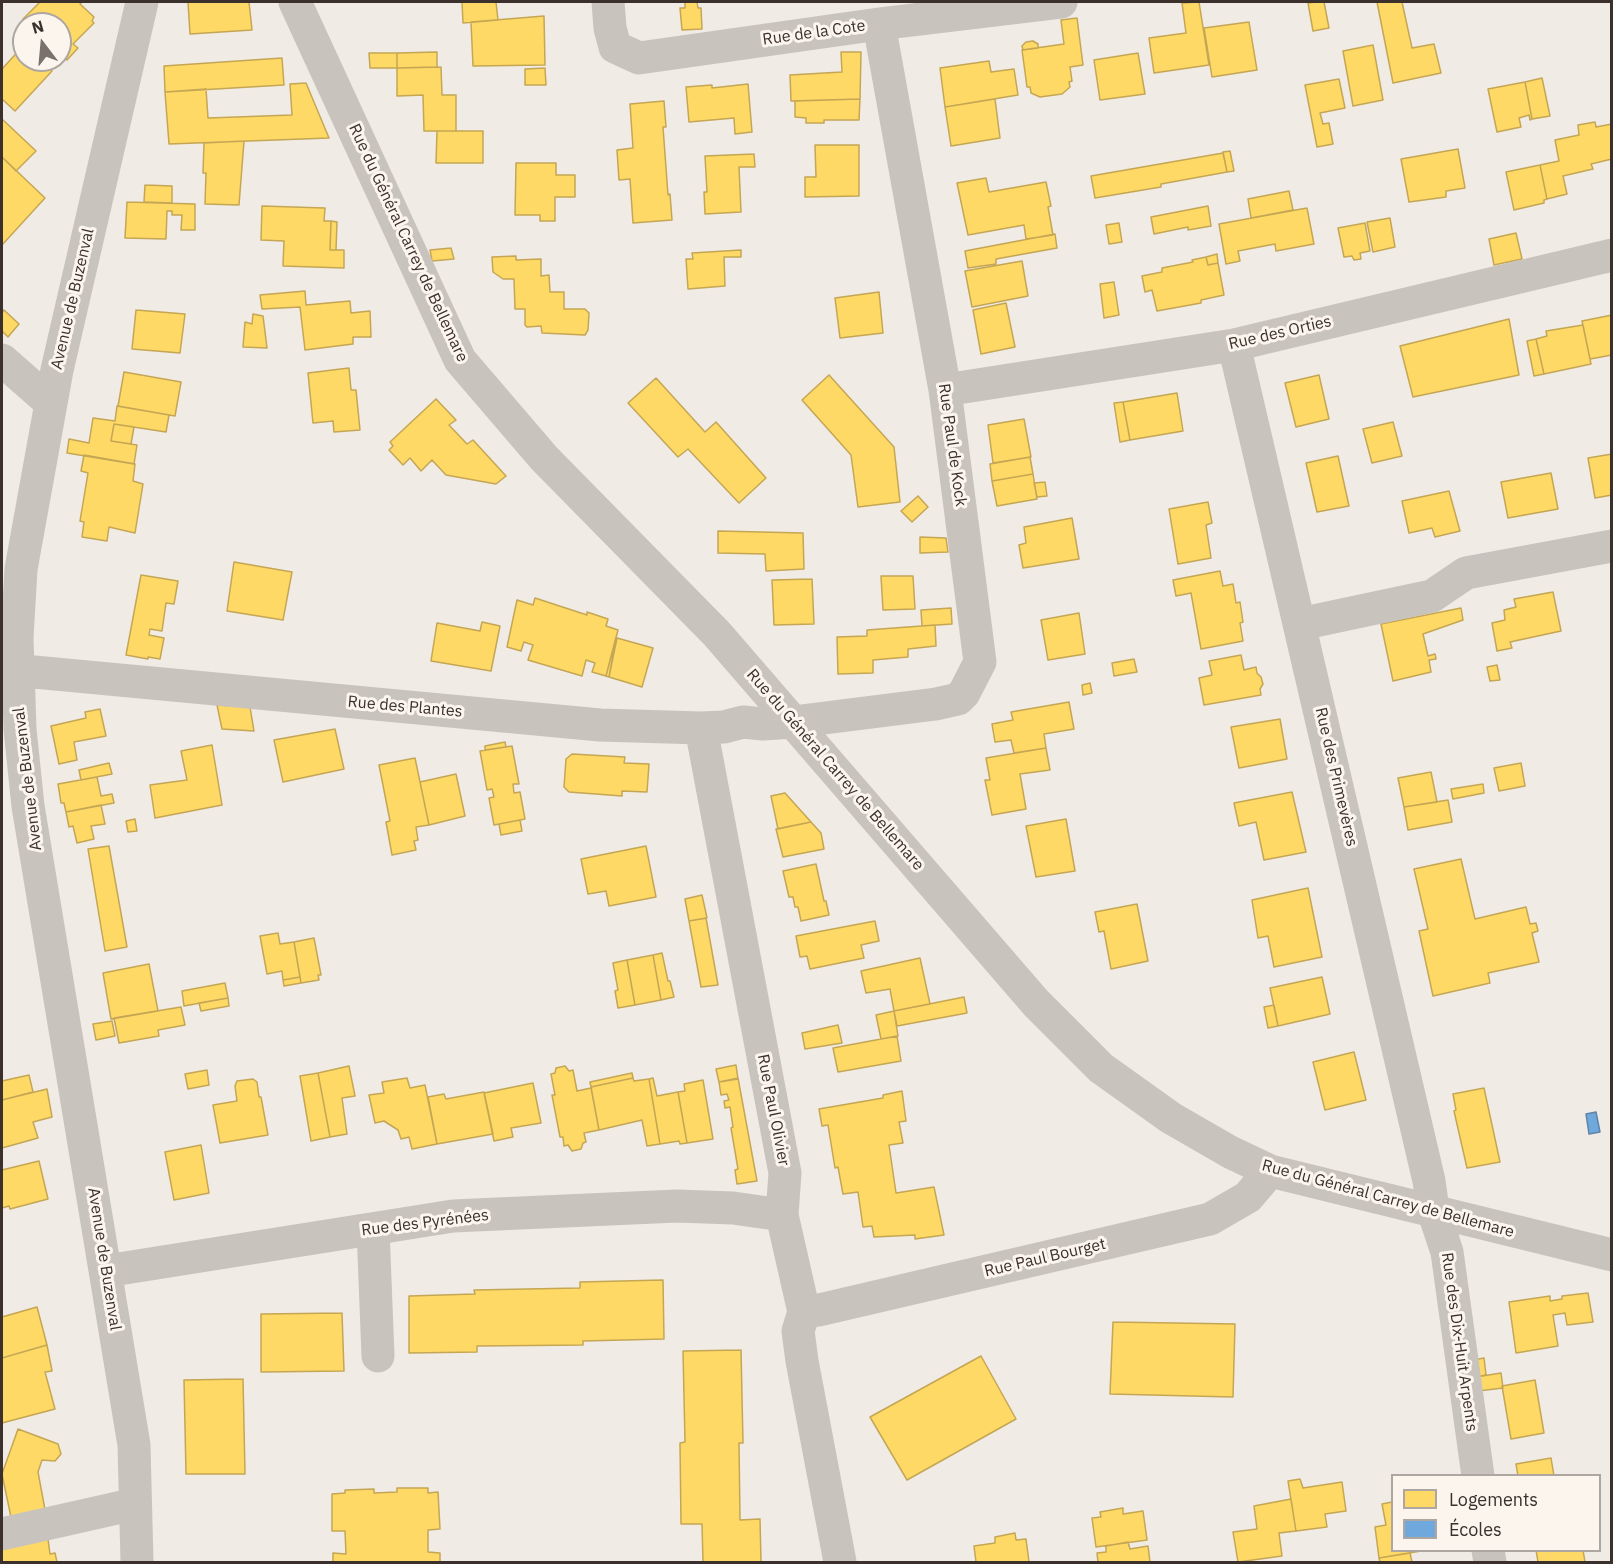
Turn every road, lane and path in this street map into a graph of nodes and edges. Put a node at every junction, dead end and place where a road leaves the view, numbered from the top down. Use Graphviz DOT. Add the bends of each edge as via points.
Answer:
graph roads {
  1 [pos="142,2"];
  2 [pos="295,2"];
  3 [pos="608,2"];
  4 [pos="1061,2"];
  5 [pos="879,24"];
  6 [pos="1611,255"];
  7 [pos="1234,345"];
  8 [pos="2,360"];
  9 [pos="945,390"];
  10 [pos="51,403"];
  11 [pos="1611,546"];
  12 [pos="1300,624"];
  13 [pos="9,669"];
  14 [pos="793,722"];
  15 [pos="701,728"];
  16 [pos="1270,1172"];
  17 [pos="1433,1210"];
  18 [pos="782,1215"];
  19 [pos="373,1229"];
  20 [pos="1611,1255"];
  21 [pos="106,1271"];
  22 [pos="804,1312"];
  23 [pos="378,1356"];
  24 [pos="1478,1474"];
  25 [pos="135,1504"];
  26 [pos="2,1534"];
  27 [pos="137,1563"];
  28 [pos="840,1563"];
  1 -- 10 [label="street, Avenue de Buzenval"];
  2 -- 14 [label="street, Rue du Général Carrey de Bellemare" via="460,360 544,458 717,634"];
  3 -- 5 [label="street, Rue de la Cote" via="615,47 639,57"];
  4 -- 5 [label="street, Rue de la Cote"];
  5 -- 9 [label="street, Rue Paul de Kock"];
  6 -- 7 [label="street, Rue des Orties"];
  7 -- 9 [label="street, Rue des Orties"];
  7 -- 12 [label="street, Rue des Primevères"];
  8 -- 10 [label="street"];
  9 -- 14 [label="street, Rue Paul de Kock" via="980,662 958,699"];
  10 -- 13 [label="street, Avenue de Buzenval" via="21,569 17,638"];
  11 -- 12 [label="street" via="1466,573 1432,596"];
  12 -- 17 [label="street, Rue des Primevères"];
  13 -- 15 [label="street, Rue des Plantes" via="600,725"];
  13 -- 21 [label="street, Avenue de Buzenval" via="28,806"];
  14 -- 15 [label="street, Rue des Plantes" via="743,722"];
  14 -- 16 [label="street, Rue du Général Carrey de Bellemare" via="1036,1003 1101,1068 1171,1118"];
  15 -- 18 [label="street, Rue Paul Olivier" via="785,1173"];
  16 -- 17 [label="street, Rue du Général Carrey de Bellemare"];
  16 -- 22 [label="street, Rue Paul Bourget" via="1248,1197 1210,1219"];
  17 -- 20 [label="street, Rue du Général Carrey de Bellemare"];
  17 -- 24 [label="street, Rue des Dix-Huit Arpents" via="1447,1252"];
  18 -- 19 [label="street, Rue des Pyrénées" via="677,1206 453,1216"];
  18 -- 22 [label="street, Rue Paul Olivier"];
  19 -- 21 [label="street, Rue des Pyrénées"];
  19 -- 23 [label="street"];
  21 -- 25 [label="street, Avenue de Buzenval" via="134,1445"];
  22 -- 28 [label="street, Rue Paul Olivier" via="798,1331 802,1361"];
  25 -- 26 [label="street"];
  25 -- 27 [label="street, Avenue de Buzenval"];
}
